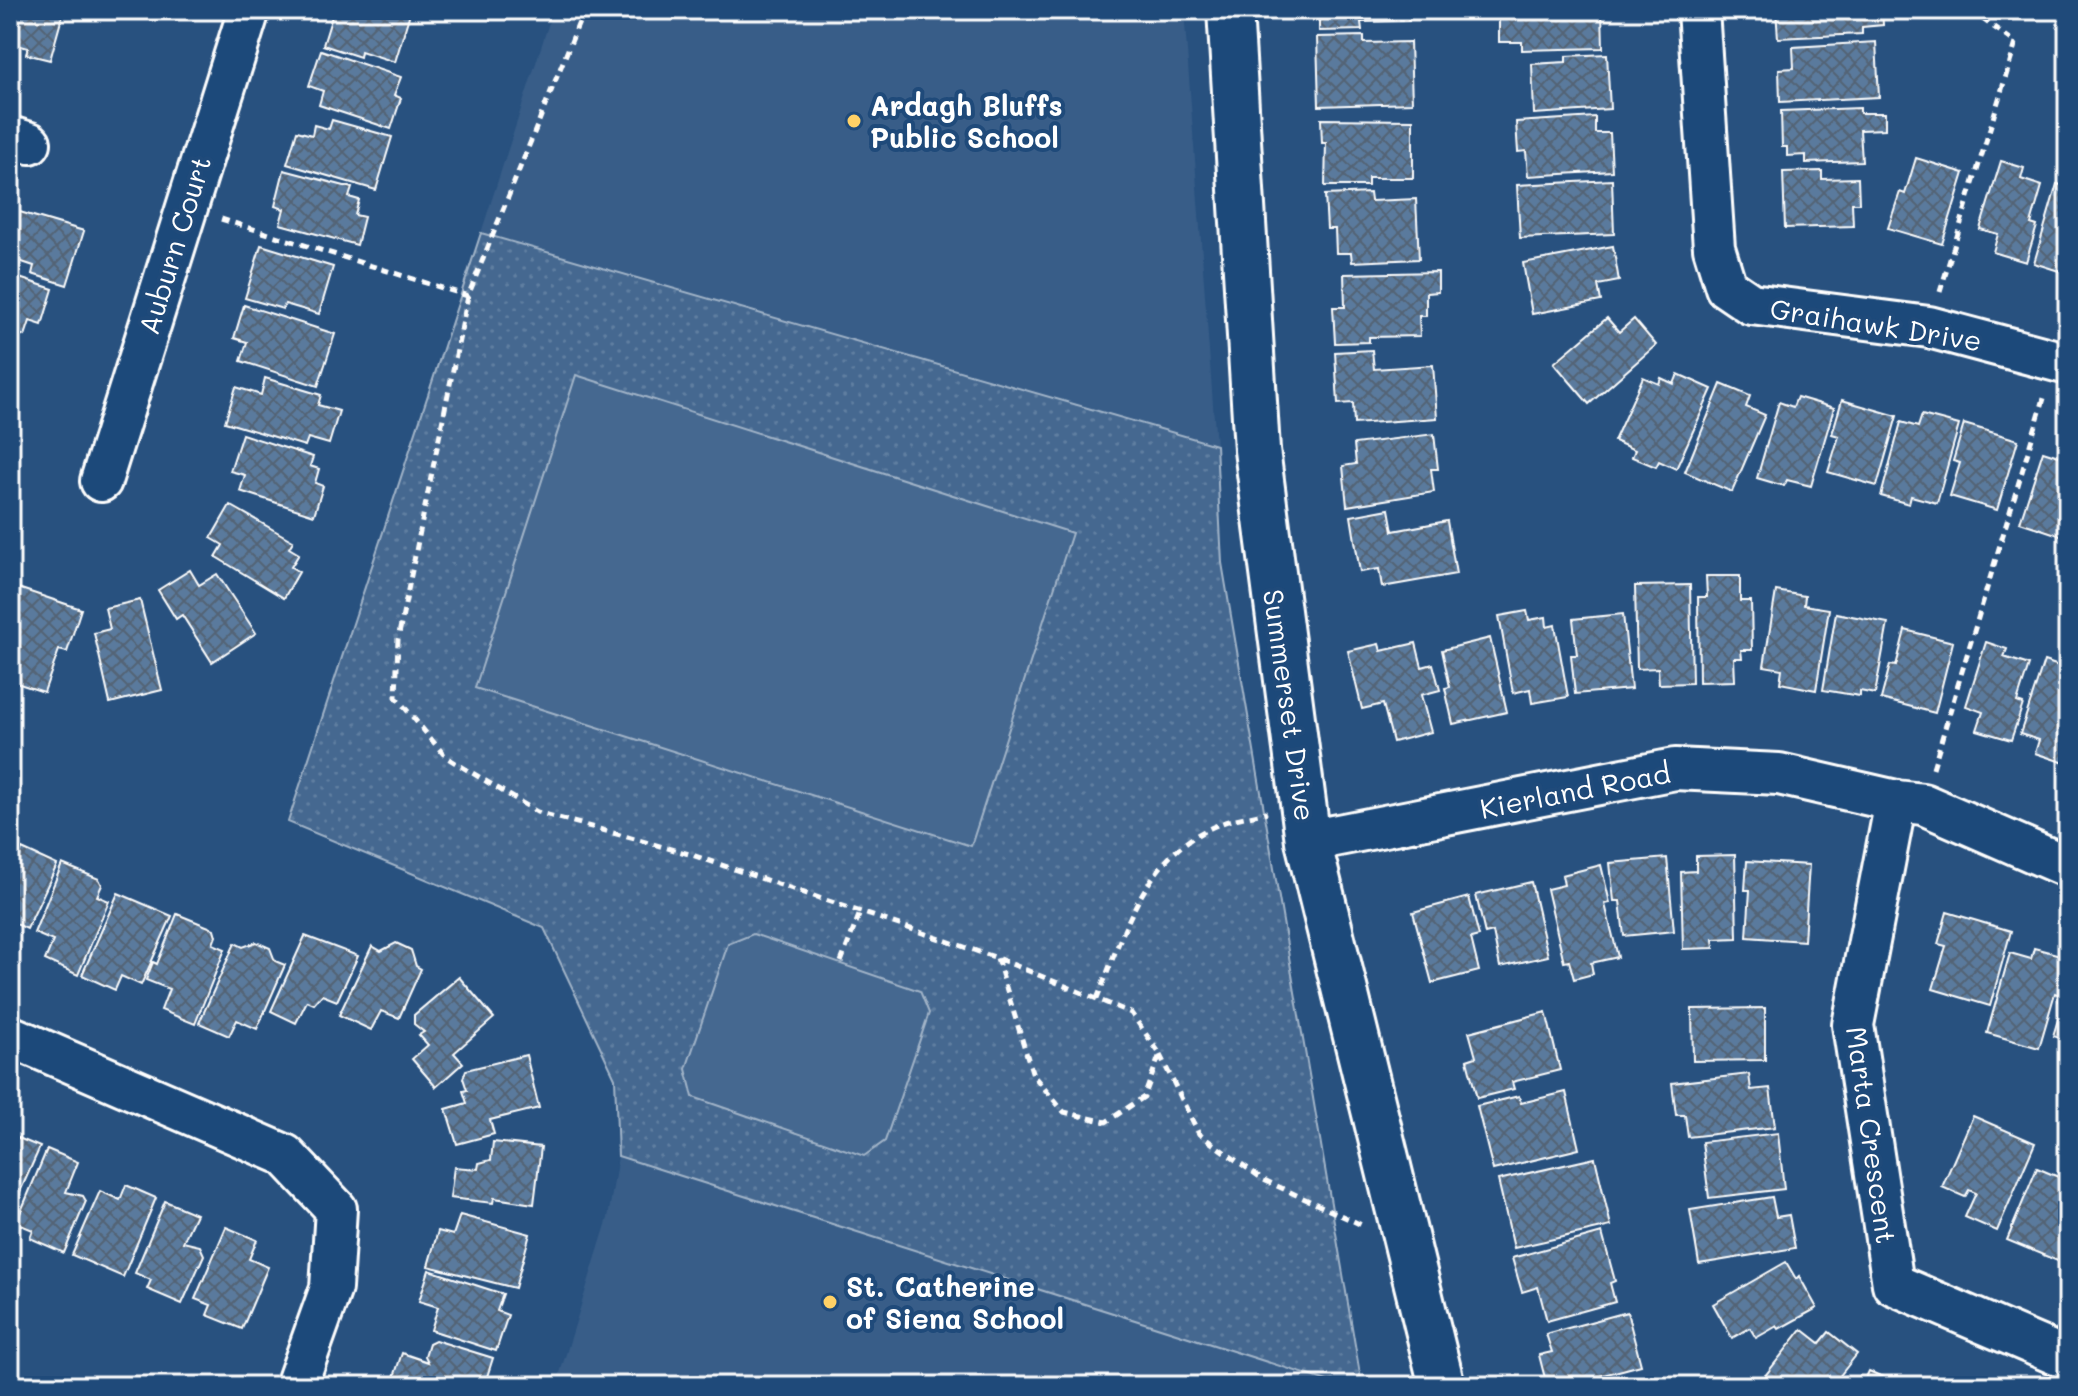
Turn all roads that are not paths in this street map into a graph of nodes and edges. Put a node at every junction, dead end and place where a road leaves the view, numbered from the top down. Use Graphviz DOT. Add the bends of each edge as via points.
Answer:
graph roads {
  1 [pos="249,10"];
  2 [pos="1230,10"];
  3 [pos="1698,10"];
  4 [pos="2062,362"];
  5 [pos="101,481"];
  6 [pos="1910,803"];
  7 [pos="1305,823"];
  8 [pos="2068,867"];
  9 [pos="10,1036"];
  10 [pos="2068,1359"];
  11 [pos="296,1386"];
  12 [pos="1442,1386"];
  1 -- 5 [label="street, Auburn Court"];
  2 -- 7 [label="street, Summerset Drive" via="1257,450"];
  3 -- 4 [label="street, Graihawk Drive" via="1714,248 1726,287 1751,304 1929,327"];
  6 -- 7 [label="street, Kierland Road" via="1779,774 1675,769"];
  6 -- 8 [label="street, Kierland Road"];
  6 -- 10 [label="street, Marta Crescent" via="1853,1025 1893,1284"];
  7 -- 12 [label="street, Summerset Drive"];
  9 -- 11 [label="street" via="285,1155 336,1209 331,1288"];
}
